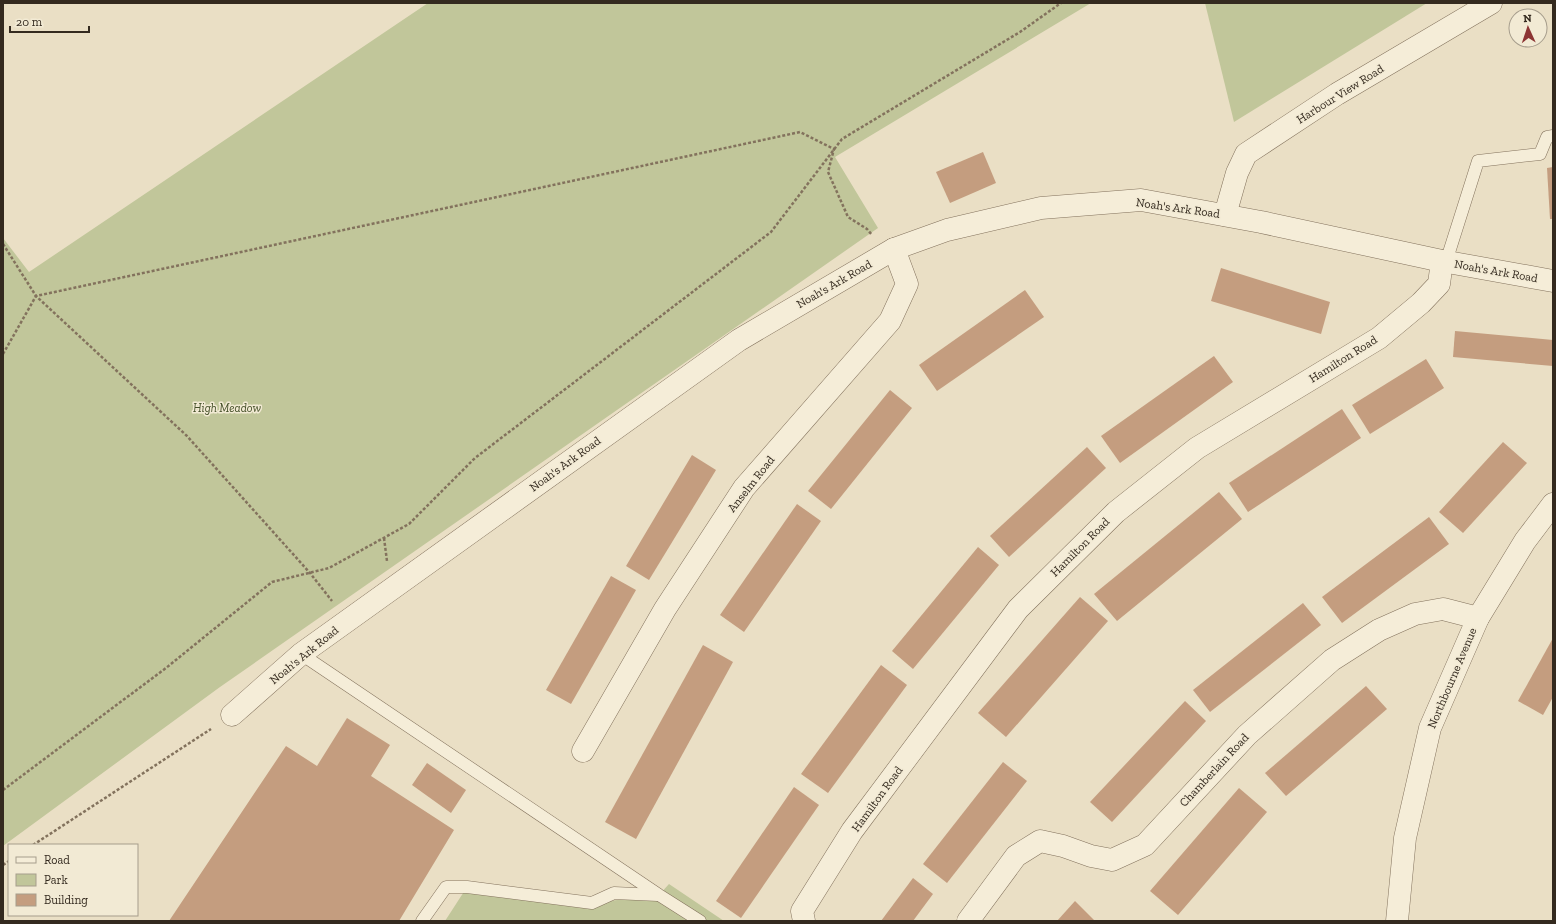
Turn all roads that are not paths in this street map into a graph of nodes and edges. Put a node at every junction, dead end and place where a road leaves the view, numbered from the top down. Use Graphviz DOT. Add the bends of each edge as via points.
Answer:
graph roads {
  1 [pos="1491,3"];
  2 [pos="1553,136"];
  3 [pos="1225,215"];
  4 [pos="894,249"];
  5 [pos="1444,262"];
  6 [pos="1553,281"];
  7 [pos="1553,504"];
  8 [pos="1478,618"];
  9 [pos="301,654"];
  10 [pos="232,715"];
  11 [pos="583,751"];
  12 [pos="659,895"];
  13 [pos="422,921"];
  14 [pos="700,921"];
  15 [pos="804,921"];
  16 [pos="968,921"];
  17 [pos="1397,921"];
  1 -- 3 [label="street, Harbour View Road" via="1337,94 1246,154 1237,173"];
  2 -- 5 [label="lane" via="1546,137 1540,154 1478,161"];
  3 -- 4 [label="street, Noah's Ark Road" via="1141,200 1041,208 947,230"];
  3 -- 5 [label="street, Noah's Ark Road"];
  4 -- 9 [label="street, Noah's Ark Road" via="739,340"];
  4 -- 11 [label="street, Anselm Road" via="906,284 890,321 744,488 665,609"];
  5 -- 6 [label="street, Noah's Ark Road"];
  5 -- 15 [label="street, Hamilton Road" via="1438,284 1379,338 1197,448 1116,512 1018,608 852,831 802,910"];
  7 -- 8 [label="street, Northbourne Avenue" via="1524,541"];
  8 -- 16 [label="street, Chamberlain Road" via="1443,609 1415,614 1380,630 1332,660 1247,735 1144,845 1112,860 1040,841 1016,856"];
  8 -- 17 [label="street, Northbourne Avenue" via="1430,728 1404,838"];
  9 -- 10 [label="street, Noah's Ark Road"];
  9 -- 12 [label="lane"];
  12 -- 13 [label="lane" via="614,893 592,903 467,887 446,887"];
  12 -- 14 [label="lane"];
}
